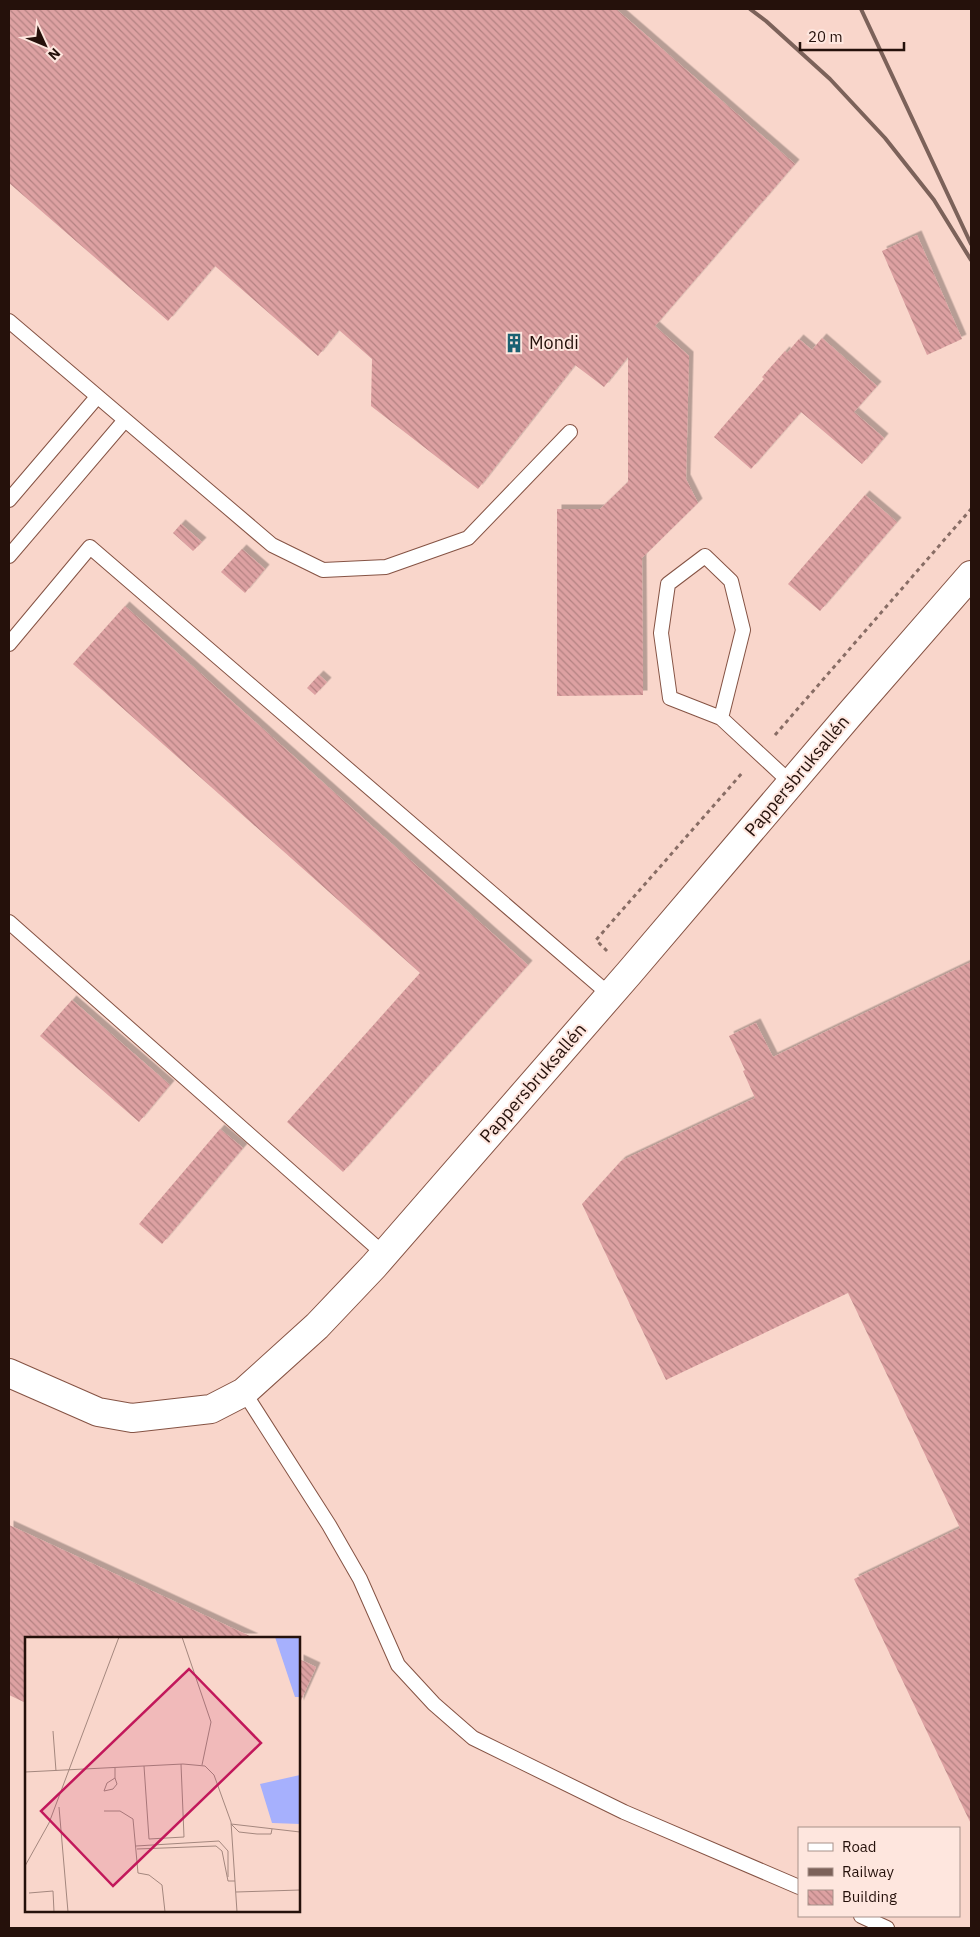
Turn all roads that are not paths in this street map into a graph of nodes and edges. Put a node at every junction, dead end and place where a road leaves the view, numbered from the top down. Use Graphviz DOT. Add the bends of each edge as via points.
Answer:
graph roads {
  1 [pos="9,321"];
  2 [pos="97,397"];
  3 [pos="125,420"];
  4 [pos="570,432"];
  5 [pos="9,500"];
  6 [pos="9,556"];
  7 [pos="971,575"];
  8 [pos="9,644"];
  9 [pos="721,718"];
  10 [pos="791,783"];
  11 [pos="9,922"];
  12 [pos="610,995"];
  13 [pos="384,1254"];
  14 [pos="9,1372"];
  15 [pos="244,1392"];
  16 [pos="798,1887"];
  17 [pos="863,1917"];
  18 [pos="888,1928"];
  1 -- 2 [label="lane"];
  2 -- 3 [label="lane"];
  2 -- 5 [label="lane"];
  3 -- 4 [label="lane" via="272,545 323,570 386,567 468,538"];
  3 -- 6 [label="lane"];
  7 -- 10 [label="street, Pappersbruksallén"];
  8 -- 12 [label="lane" via="90,547"];
  9 -- 9 [label="lane" via="743,630 730,581 705,556 668,584 661,634 670,698"];
  9 -- 10 [label="lane"];
  10 -- 12 [label="street, Pappersbruksallén"];
  11 -- 13 [label="lane"];
  12 -- 13 [label="street, Pappersbruksallén"];
  13 -- 15 [label="street, Pappersbruksallén" via="318,1326"];
  14 -- 15 [label="street, Pappersbruksallén" via="98,1412 132,1418 210,1409"];
  15 -- 16 [label="lane" via="360,1579 398,1665 434,1704 473,1738 624,1812"];
  17 -- 18 [label="lane"];
}
